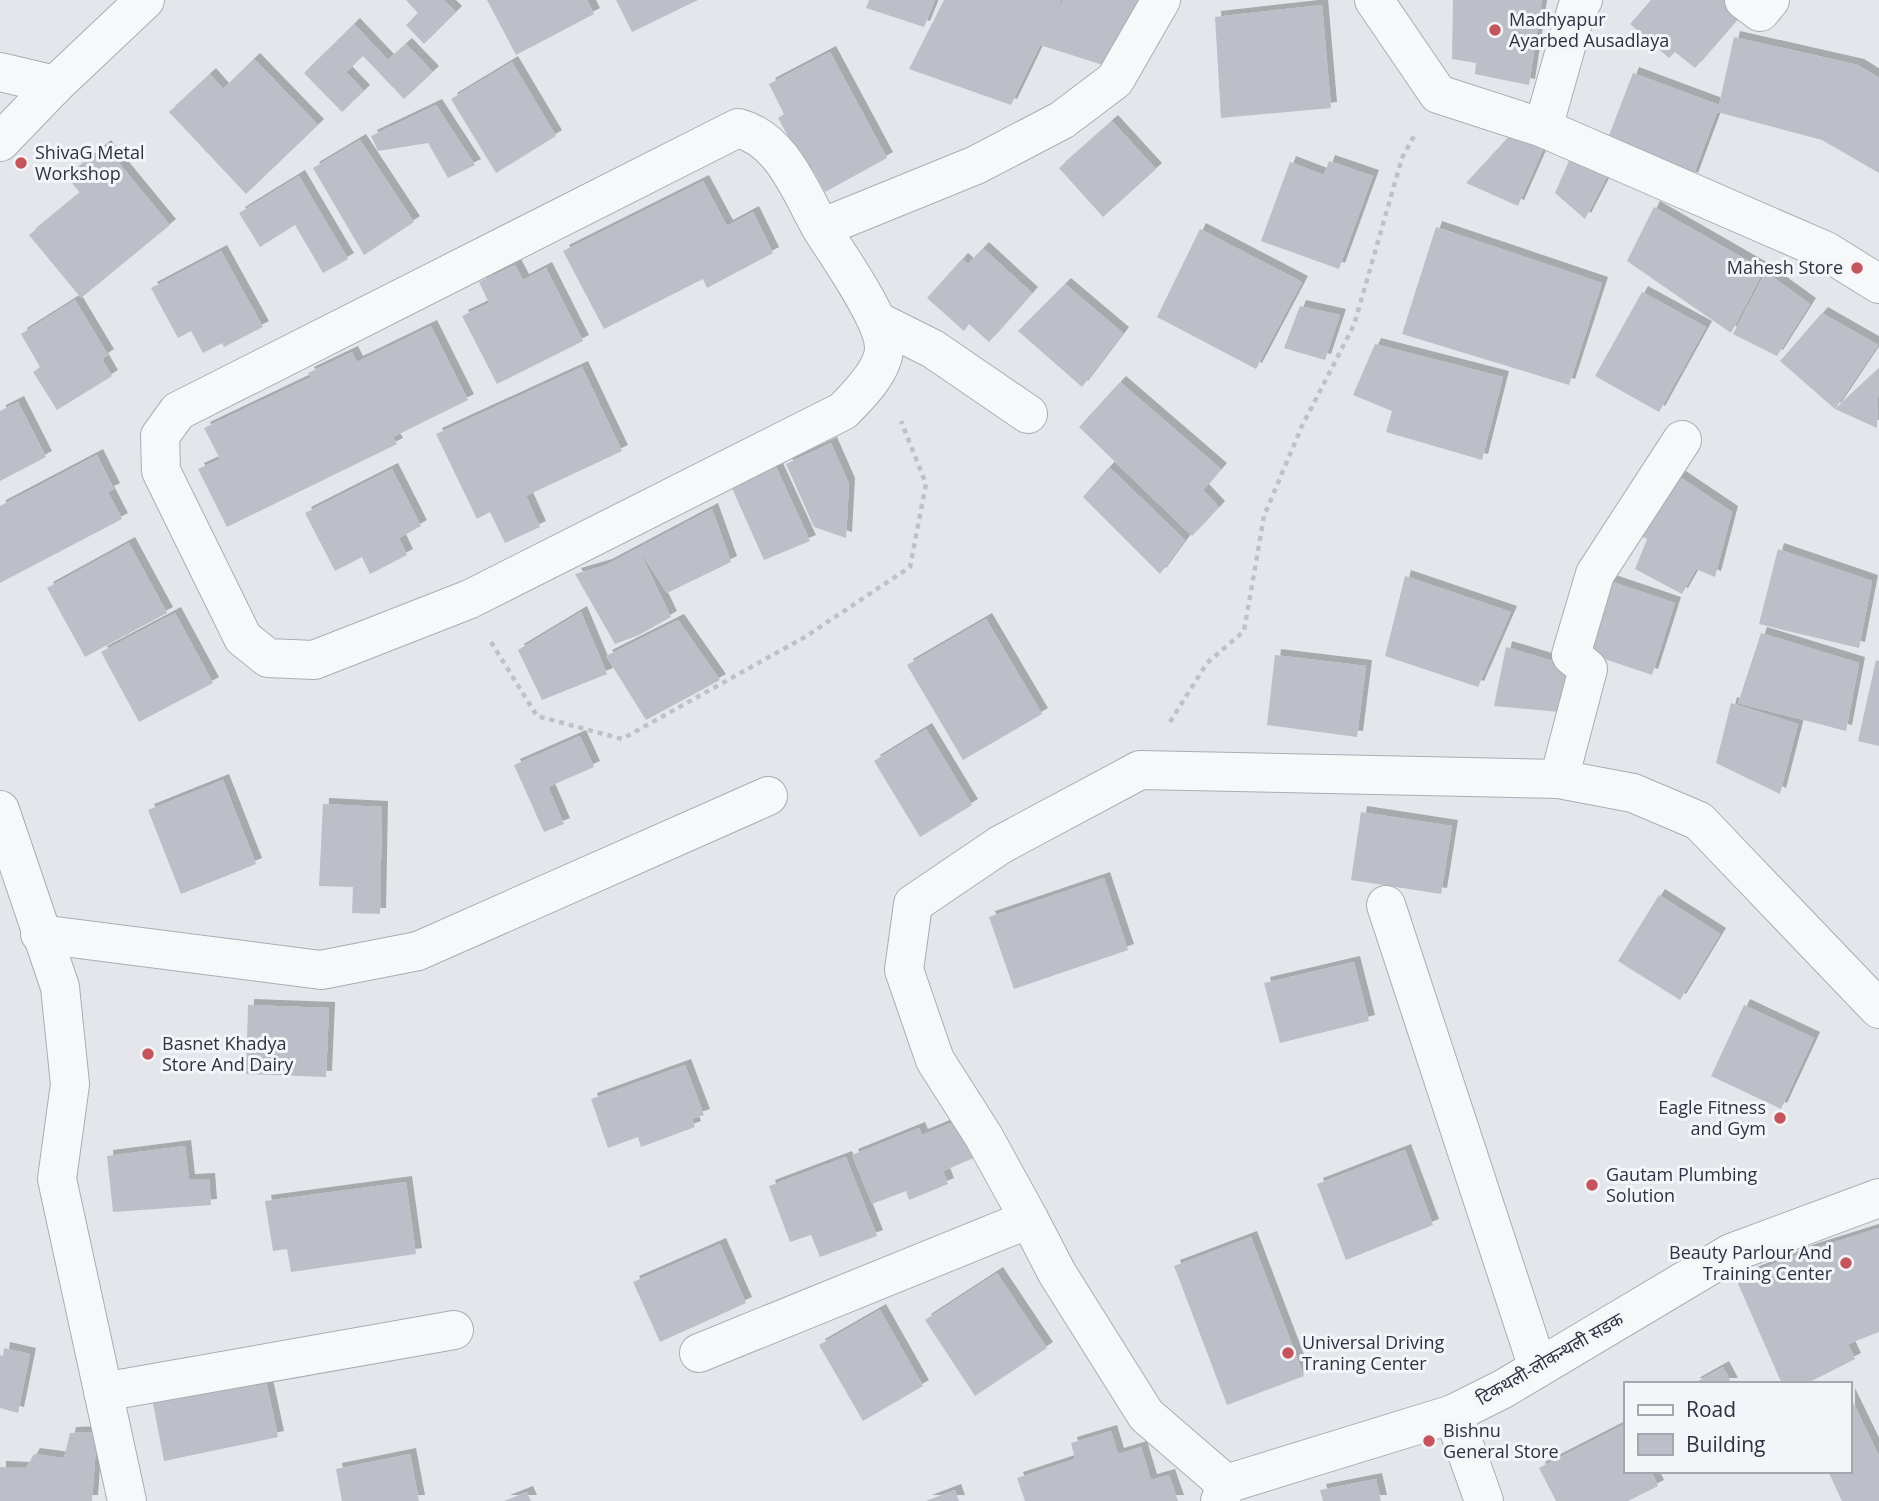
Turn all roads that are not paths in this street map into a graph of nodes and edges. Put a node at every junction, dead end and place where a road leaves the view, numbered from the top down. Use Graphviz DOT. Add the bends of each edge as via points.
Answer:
graph roads {
  1 [pos="145,0"];
  2 [pos="1161,0"];
  3 [pos="1374,0"];
  4 [pos="1583,0"];
  5 [pos="1744,0"];
  6 [pos="1770,0"];
  7 [pos="0,72"];
  8 [pos="55,85"];
  9 [pos="1543,128"];
  10 [pos="0,142"];
  11 [pos="821,228"];
  12 [pos="1879,284"];
  13 [pos="881,335"];
  14 [pos="1028,414"];
  15 [pos="1682,440"];
  16 [pos="1559,779"];
  17 [pos="768,796"];
  18 [pos="0,810"];
  19 [pos="1385,905"];
  20 [pos="40,934"];
  21 [pos="1879,1009"];
  22 [pos="1879,1198"];
  23 [pos="1029,1219"];
  24 [pos="454,1330"];
  25 [pos="699,1353"];
  26 [pos="1538,1368"];
  27 [pos="103,1392"];
  28 [pos="1453,1414"];
  29 [pos="1223,1493"];
  30 [pos="127,1501"];
  31 [pos="1484,1501"];
  1 -- 8 [label="street"];
  2 -- 11 [label="street" via="1115,80 1062,120 976,165"];
  3 -- 9 [label="street" via="1438,94"];
  4 -- 9 [label="street"];
  5 -- 6 [label="street" via="1760,12"];
  7 -- 8 [label="street"];
  8 -- 10 [label="street"];
  9 -- 12 [label="street" via="1826,251"];
  11 -- 13 [label="street"];
  11 -- 13 [label="street" via="774,147 757,133 738,128 178,411 160,436 161,471 243,638 268,658 314,660 470,599 843,411 868,386"];
  13 -- 14 [label="street" via="933,349"];
  15 -- 16 [label="street" via="1595,575 1571,655 1588,669"];
  16 -- 21 [label="street" via="1633,793 1699,821"];
  16 -- 23 [label="street" via="1140,770 1000,845 913,904 904,970 934,1060"];
  17 -- 20 [label="street" via="418,951 320,970"];
  18 -- 20 [label="street"];
  19 -- 26 [label="street"];
  20 -- 27 [label="street" via="60,986 70,1084 57,1179"];
  22 -- 26 [label="street, टिकथली-लोकन्थली सडक" via="1731,1253"];
  23 -- 25 [label="street"];
  23 -- 29 [label="street" via="1057,1273 1146,1415"];
  24 -- 27 [label="street"];
  26 -- 28 [label="street, टिकथली-लोकन्थली सडक"];
  27 -- 30 [label="street"];
  28 -- 29 [label="street, टिकथली-लोकन्थली सडक"];
  28 -- 31 [label="street"];
}
